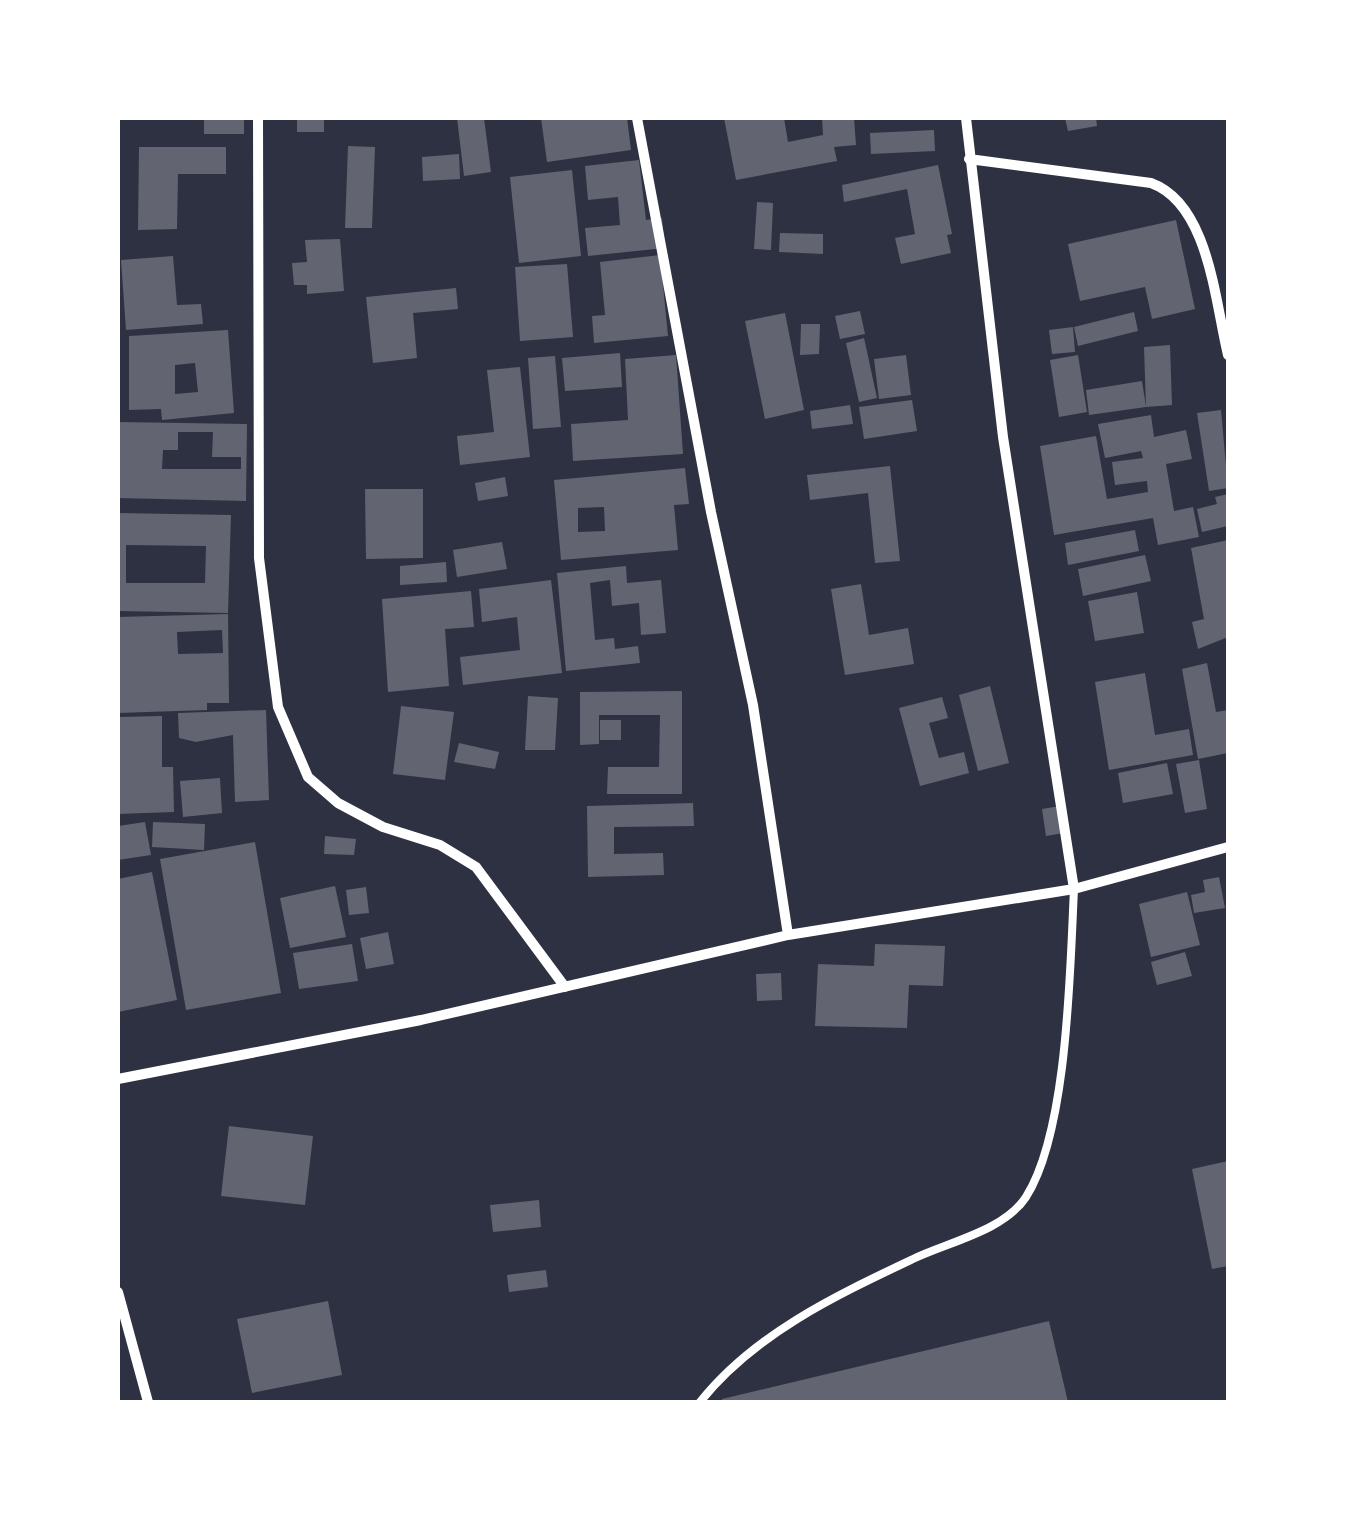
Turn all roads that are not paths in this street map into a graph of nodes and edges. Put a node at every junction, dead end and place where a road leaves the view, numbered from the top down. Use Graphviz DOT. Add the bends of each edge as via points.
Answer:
graph roads {
  1 [pos="258,118"];
  2 [pos="637,118"];
  3 [pos="966,118"];
  4 [pos="970,159"];
  5 [pos="1228,354"];
  6 [pos="1228,847"];
  7 [pos="1074,889"];
  8 [pos="788,935"];
  9 [pos="565,986"];
  10 [pos="118,1079"];
  11 [pos="118,1292"];
  12 [pos="148,1402"];
  13 [pos="700,1402"];
  1 -- 9 [label="street" via="259,541 278,708 308,777 338,803 476,866"];
  2 -- 8 [label="street" via="753,705"];
  3 -- 4 [label="street"];
  4 -- 5 [label="street" via="1171,190 1197,235"];
  4 -- 7 [label="street" via="1003,437"];
  6 -- 7 [label="street"];
  7 -- 8 [label="street"];
  7 -- 13 [label="lane" via="1055,1097 1026,1196 994,1223 772,1333"];
  8 -- 9 [label="street"];
  9 -- 10 [label="street"];
  11 -- 12 [label="street"];
}
